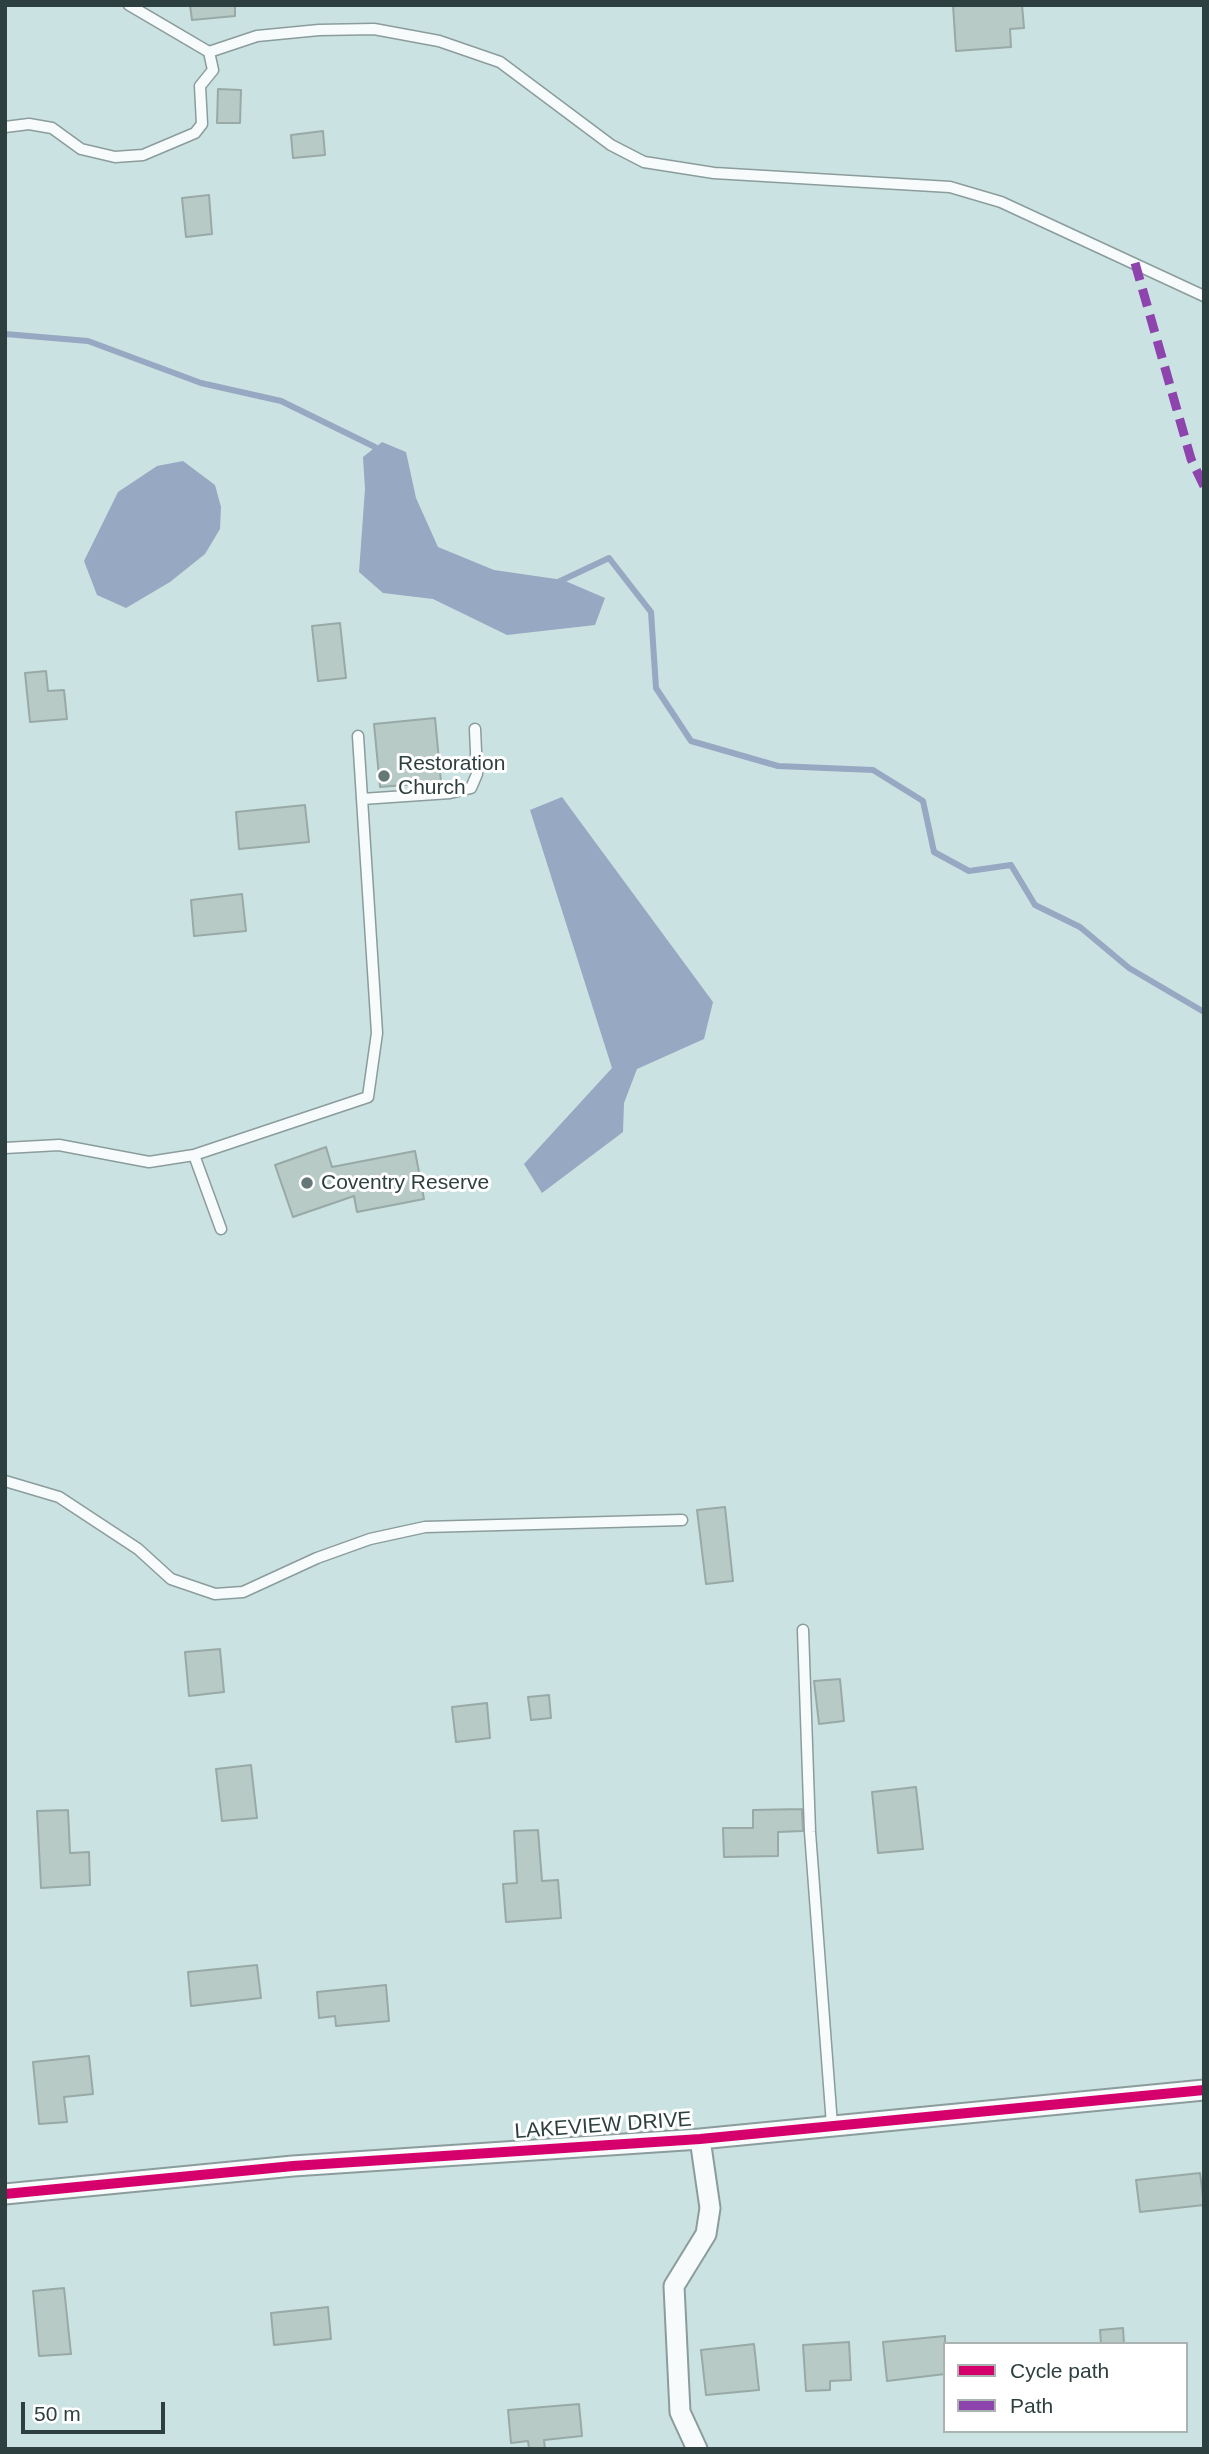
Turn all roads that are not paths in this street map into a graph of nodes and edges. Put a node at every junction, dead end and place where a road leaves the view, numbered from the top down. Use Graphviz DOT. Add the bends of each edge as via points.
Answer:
graph roads {
  1 [pos="129,5"];
  2 [pos="209,52"];
  3 [pos="5,127"];
  4 [pos="1204,296"];
  5 [pos="475,729"];
  6 [pos="358,736"];
  7 [pos="362,799"];
  8 [pos="5,1147"];
  9 [pos="194,1155"];
  10 [pos="221,1229"];
  11 [pos="5,1481"];
  12 [pos="682,1520"];
  13 [pos="803,1630"];
  14 [pos="1204,2090"];
  15 [pos="832,2125"];
  16 [pos="700,2139"];
  17 [pos="5,2194"];
  18 [pos="697,2449"];
  1 -- 2 [label="lane"];
  2 -- 3 [label="lane" via="213,70 200,86 202,124 195,133 143,155 115,157 81,149 52,128 29,124"];
  2 -- 4 [label="lane" via="257,36 319,30 374,29 439,41 500,62 611,145 643,162 714,173 950,187 1000,202"];
  5 -- 7 [label="lane" via="477,774 471,788"];
  6 -- 7 [label="lane"];
  7 -- 9 [label="lane" via="377,1034 368,1097"];
  8 -- 9 [label="lane" via="59,1145 149,1162"];
  9 -- 10 [label="lane"];
  11 -- 12 [label="lane" via="59,1497 138,1549 171,1579 215,1594 243,1592 370,1539 425,1527"];
  13 -- 15 [label="lane" via="810,1832"];
  14 -- 15 [label="street, LAKEVIEW DRIVE"];
  15 -- 16 [label="street, LAKEVIEW DRIVE"];
  16 -- 17 [label="street, LAKEVIEW DRIVE" via="293,2166"];
  16 -- 18 [label="street" via="710,2208 706,2234 674,2286 680,2412"];
}
